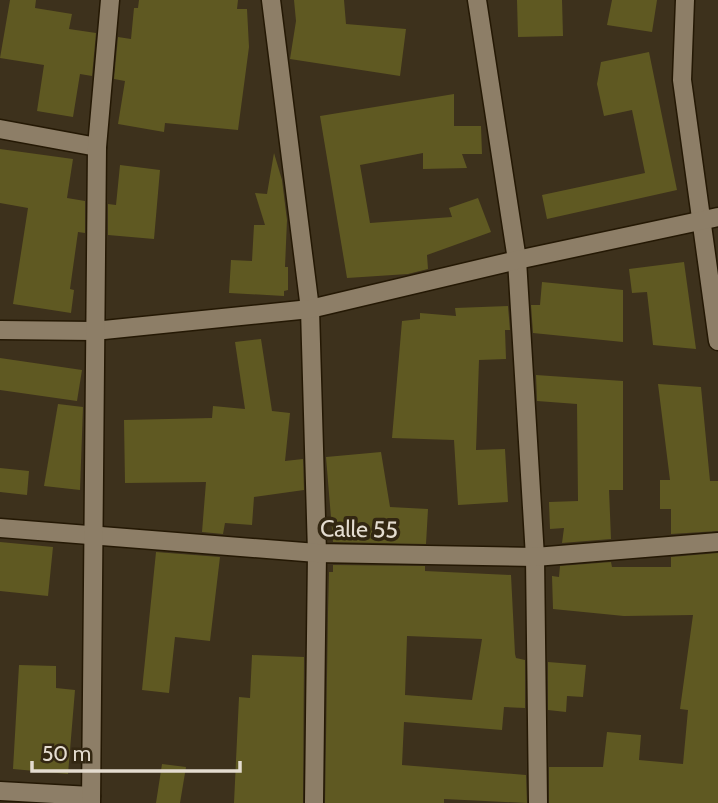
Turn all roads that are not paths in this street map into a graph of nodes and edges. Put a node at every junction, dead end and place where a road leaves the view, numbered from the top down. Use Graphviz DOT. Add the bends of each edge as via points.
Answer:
graph roads {
  1 [pos="110,0"];
  2 [pos="271,0"];
  3 [pos="477,0"];
  4 [pos="685,0"];
  5 [pos="0,129"];
  6 [pos="97,147"];
  7 [pos="710,219"];
  8 [pos="517,260"];
  9 [pos="310,309"];
  10 [pos="0,330"];
  11 [pos="94,331"];
  12 [pos="718,341"];
  13 [pos="0,527"];
  14 [pos="93,535"];
  15 [pos="718,542"];
  16 [pos="317,553"];
  17 [pos="535,557"];
  18 [pos="0,791"];
  19 [pos="91,799"];
  20 [pos="314,803"];
  21 [pos="538,803"];
  1 -- 6 [label="street"];
  2 -- 9 [label="street"];
  3 -- 8 [label="street"];
  4 -- 7 [label="street" via="682,80"];
  5 -- 6 [label="street"];
  6 -- 11 [label="street"];
  7 -- 8 [label="street"];
  7 -- 12 [label="street"];
  8 -- 9 [label="street"];
  8 -- 17 [label="street"];
  9 -- 11 [label="street"];
  9 -- 16 [label="street"];
  10 -- 11 [label="street"];
  11 -- 14 [label="street"];
  13 -- 14 [label="street, Calle 55"];
  14 -- 16 [label="street, Calle 55"];
  14 -- 19 [label="street"];
  15 -- 17 [label="street, Calle 55"];
  16 -- 17 [label="street, Calle 55"];
  16 -- 20 [label="street"];
  17 -- 21 [label="street"];
  18 -- 19 [label="street"];
}
